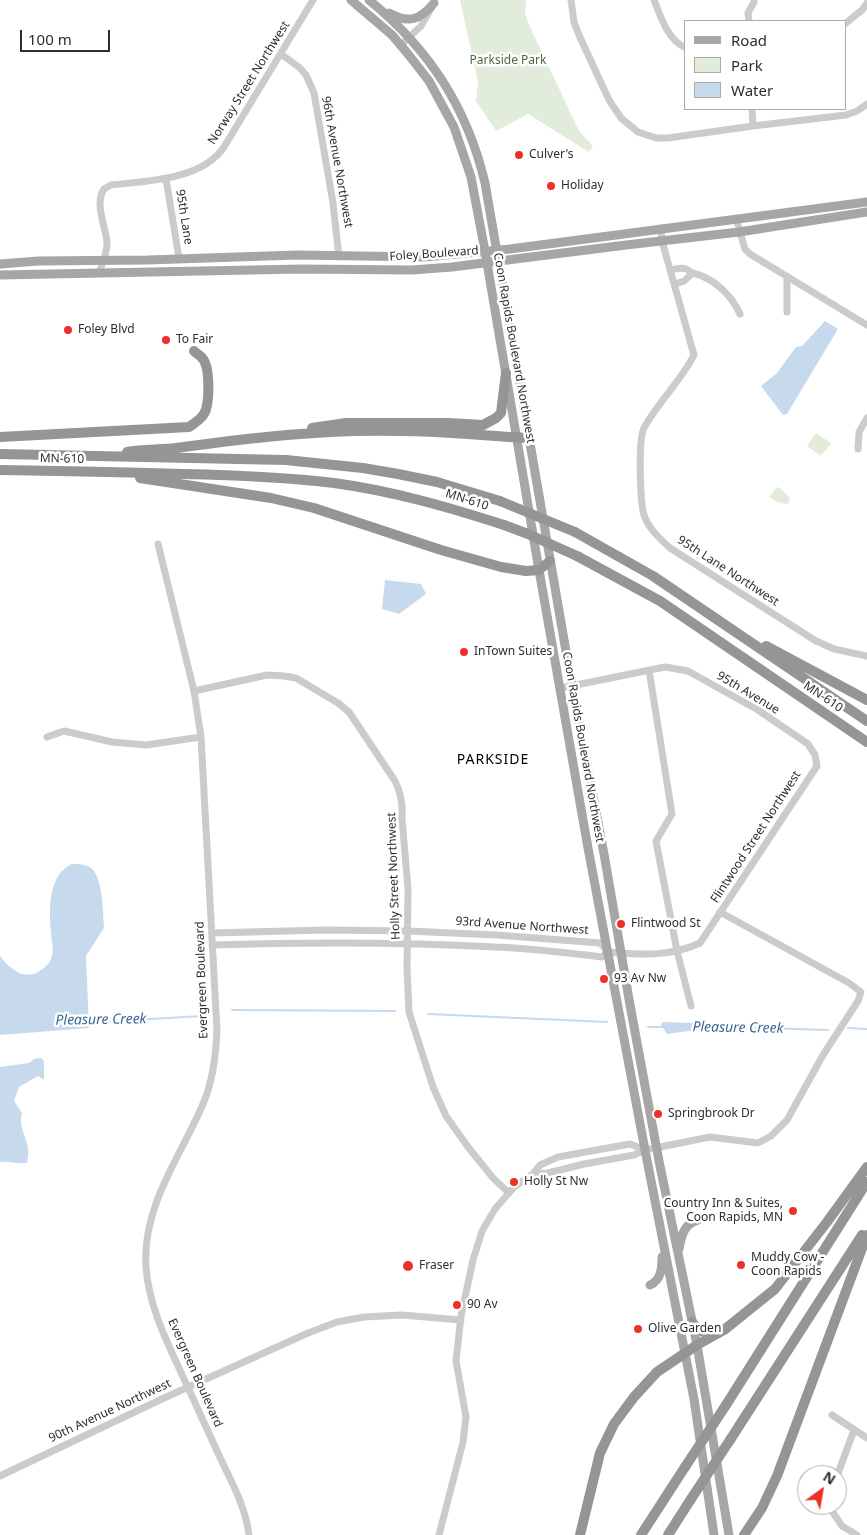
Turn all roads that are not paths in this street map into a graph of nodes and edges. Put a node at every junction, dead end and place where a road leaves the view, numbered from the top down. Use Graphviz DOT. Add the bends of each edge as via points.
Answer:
graph roads {
  1 [pos="314,0"];
  2 [pos="350,0"];
  3 [pos="370,0"];
  4 [pos="570,0"];
  5 [pos="654,0"];
  6 [pos="435,2"];
  7 [pos="754,2"];
  8 [pos="867,3"];
  9 [pos="749,20"];
  10 [pos="847,22"];
  11 [pos="410,37"];
  12 [pos="401,45"];
  13 [pos="684,47"];
  14 [pos="281,54"];
  15 [pos="867,104"];
  16 [pos="752,110"];
  17 [pos="753,126"];
  18 [pos="166,179"];
  19 [pos="867,202"];
  20 [pos="867,212"];
  21 [pos="736,218"];
  22 [pos="661,228"];
  23 [pos="739,232"];
  24 [pos="662,241"];
  25 [pos="497,251"];
  26 [pos="486,252"];
  27 [pos="339,257"];
  28 [pos="179,258"];
  29 [pos="104,260"];
  30 [pos="499,262"];
  31 [pos="487,263"];
  32 [pos="0,264"];
  33 [pos="671,270"];
  34 [pos="99,273"];
  35 [pos="693,273"];
  36 [pos="0,275"];
  37 [pos="787,276"];
  38 [pos="675,284"];
  39 [pos="787,312"];
  40 [pos="740,314"];
  41 [pos="867,325"];
  42 [pos="194,351"];
  43 [pos="506,373"];
  44 [pos="867,418"];
  45 [pos="272,436"];
  46 [pos="0,437"];
  47 [pos="516,438"];
  48 [pos="529,438"];
  49 [pos="858,449"];
  50 [pos="0,454"];
  51 [pos="101,456"];
  52 [pos="0,470"];
  53 [pos="102,472"];
  54 [pos="158,544"];
  55 [pos="550,560"];
  56 [pos="539,570"];
  57 [pos="744,637"];
  58 [pos="867,656"];
  59 [pos="649,670"];
  60 [pos="572,686"];
  61 [pos="560,688"];
  62 [pos="194,691"];
  63 [pos="867,700"];
  64 [pos="867,721"];
  65 [pos="47,737"];
  66 [pos="201,737"];
  67 [pos="867,742"];
  68 [pos="816,766"];
  69 [pos="720,912"];
  70 [pos="408,931"];
  71 [pos="212,933"];
  72 [pos="408,944"];
  73 [pos="212,945"];
  74 [pos="677,951"];
  75 [pos="608,952"];
  76 [pos="621,954"];
  77 [pos="691,1006"];
  78 [pos="657,1148"];
  79 [pos="644,1150"];
  80 [pos="867,1167"];
  81 [pos="533,1174"];
  82 [pos="867,1182"];
  83 [pos="509,1193"];
  84 [pos="698,1220"];
  85 [pos="660,1227"];
  86 [pos="867,1228"];
  87 [pos="867,1235"];
  88 [pos="679,1260"];
  89 [pos="650,1285"];
  90 [pos="460,1320"];
  91 [pos="692,1322"];
  92 [pos="724,1330"];
  93 [pos="697,1345"];
  94 [pos="684,1353"];
  95 [pos="188,1388"];
  96 [pos="832,1415"];
  97 [pos="854,1430"];
  98 [pos="867,1438"];
  99 [pos="841,1465"];
  100 [pos="0,1476"];
  101 [pos="835,1515"];
  102 [pos="249,1535"];
  103 [pos="439,1535"];
  104 [pos="580,1535"];
  105 [pos="641,1535"];
  106 [pos="668,1535"];
  107 [pos="714,1535"];
  108 [pos="729,1535"];
  109 [pos="744,1535"];
  110 [pos="858,1535"];
  1 -- 14 [label="street, Norway Street Northwest"];
  2 -- 12 [label="main road, Coon Rapids Boulevard Northwest"];
  3 -- 6 [label="main road" via="404,20 421,16"];
  3 -- 11 [label="main road, Coon Rapids Boulevard Northwest"];
  4 -- 17 [label="street" via="579,35 609,100 628,126 648,136 668,138"];
  5 -- 13 [label="street" via="672,37"];
  6 -- 11 [label="street"];
  7 -- 9 [label="street" via="748,13"];
  8 -- 10 [label="street"];
  11 -- 12 [label="street"];
  11 -- 25 [label="main road, Coon Rapids Boulevard Northwest" via="437,72 464,120 480,164"];
  12 -- 26 [label="main road, Coon Rapids Boulevard Northwest" via="429,81 454,127 471,177"];
  14 -- 18 [label="street, Norway Street Northwest" via="220,154 198,168"];
  14 -- 27 [label="street, 96th Avenue Northwest" via="300,68 314,93"];
  15 -- 17 [label="street" via="846,114"];
  16 -- 17 [label="street"];
  18 -- 28 [label="street, 95th Lane"];
  18 -- 29 [label="street, Norway Street Northwest" via="111,185 104,189 100,201 107,243"];
  19 -- 21 [label="main road, Foley Boulevard"];
  20 -- 23 [label="main road, Foley Boulevard"];
  21 -- 22 [label="main road, Foley Boulevard"];
  21 -- 23 [label="street"];
  22 -- 24 [label="street, 95th Lane Northwest"];
  22 -- 25 [label="main road, Foley Boulevard"];
  23 -- 24 [label="main road, Foley Boulevard"];
  23 -- 37 [label="street" via="750,254"];
  24 -- 30 [label="main road, Foley Boulevard"];
  24 -- 33 [label="street, 95th Lane Northwest"];
  25 -- 26 [label="main road, Foley Boulevard"];
  25 -- 30 [label="main road, Coon Rapids Boulevard Northwest"];
  26 -- 27 [label="main road, Foley Boulevard" via="425,257"];
  26 -- 31 [label="main road, Coon Rapids Boulevard Northwest"];
  27 -- 28 [label="main road, Foley Boulevard"];
  28 -- 29 [label="main road, Foley Boulevard"];
  29 -- 32 [label="main road, Foley Boulevard"];
  29 -- 34 [label="street, Norway Street Northwest"];
  30 -- 31 [label="main road, Foley Boulevard"];
  30 -- 48 [label="main road, Coon Rapids Boulevard Northwest"];
  31 -- 34 [label="main road, Foley Boulevard" via="371,270"];
  31 -- 43 [label="main road, Coon Rapids Boulevard Northwest"];
  33 -- 35 [label="street" via="680,268"];
  33 -- 38 [label="street, 95th Lane Northwest"];
  34 -- 36 [label="main road, Foley Boulevard"];
  35 -- 38 [label="street" via="684,282"];
  35 -- 40 [label="street" via="716,283"];
  37 -- 39 [label="street"];
  37 -- 41 [label="street"];
  38 -- 58 [label="street, 95th Lane Northwest" via="694,355 644,428 640,454 644,516 670,548 816,641 834,649"];
  42 -- 46 [label="highway" via="205,362 208,401 200,420 189,427"];
  43 -- 45 [label="highway" via="501,413 483,425 346,423"];
  43 -- 47 [label="main road, Coon Rapids Boulevard Northwest"];
  44 -- 49 [label="street" via="858,432"];
  45 -- 47 [label="highway" via="399,430"];
  45 -- 51 [label="highway"];
  47 -- 48 [label="highway"];
  47 -- 56 [label="main road, Coon Rapids Boulevard Northwest"];
  48 -- 55 [label="main road, Coon Rapids Boulevard Northwest"];
  50 -- 51 [label="highway, MN-610"];
  51 -- 57 [label="highway, MN-610, bridge" via="286,460 363,468 437,482 500,501 575,532 653,576"];
  52 -- 53 [label="highway, MN-610"];
  53 -- 56 [label="highway" via="271,498 314,508 502,567"];
  53 -- 67 [label="highway, MN-610, bridge" via="244,476 336,483 439,504 504,525 577,556 660,601"];
  54 -- 62 [label="street, Evergreen Boulevard"];
  55 -- 56 [label="highway"];
  55 -- 60 [label="main road, Coon Rapids Boulevard Northwest"];
  56 -- 61 [label="main road, Coon Rapids Boulevard Northwest"];
  57 -- 63 [label="highway"];
  57 -- 64 [label="highway, MN-610"];
  59 -- 60 [label="street, 95th Avenue"];
  59 -- 68 [label="street, 95th Avenue" via="665,667 688,671 749,705 808,744 815,755"];
  59 -- 74 [label="street" via="672,814 656,841"];
  60 -- 61 [label="street, 95th Avenue"];
  60 -- 76 [label="main road, Coon Rapids Boulevard Northwest"];
  61 -- 75 [label="main road, Coon Rapids Boulevard Northwest"];
  62 -- 66 [label="street, Evergreen Boulevard"];
  62 -- 70 [label="street, Holly Street Northwest" via="259,676 286,676 308,684 349,712 394,781 402,800"];
  65 -- 66 [label="street" via="64,731 112,742 146,745"];
  66 -- 71 [label="street, Evergreen Boulevard"];
  68 -- 69 [label="street, Flintwood Street Northwest"];
  69 -- 74 [label="street, Flintwood Street Northwest" via="700,943"];
  69 -- 78 [label="street" via="861,992 787,1120 771,1136 758,1142 710,1137"];
  70 -- 71 [label="street, 93rd Avenue Northwest"];
  70 -- 72 [label="street, Holly Street Northwest"];
  70 -- 75 [label="street, 93rd Avenue Northwest" via="600,943"];
  71 -- 73 [label="street, Evergreen Boulevard"];
  72 -- 73 [label="street, 93rd Avenue Northwest" via="301,942"];
  72 -- 75 [label="street, 93rd Avenue Northwest" via="496,947 602,957"];
  72 -- 83 [label="street, Holly Street Northwest" via="409,1012 433,1088 446,1116 468,1147"];
  73 -- 95 [label="street, Evergreen Boulevard" via="217,1030 214,1068 203,1103 156,1203 146,1247 148,1287 153,1308"];
  74 -- 76 [label="street, Flintwood Street Northwest" via="647,956"];
  74 -- 77 [label="street"];
  75 -- 76 [label="street, Flintwood Street Northwest"];
  75 -- 79 [label="main road, Coon Rapids Boulevard Northwest"];
  76 -- 78 [label="main road, Coon Rapids Boulevard Northwest"];
  78 -- 79 [label="street"];
  78 -- 88 [label="main road, Coon Rapids Boulevard Northwest"];
  79 -- 81 [label="street" via="634,1155"];
  79 -- 81 [label="street" via="630,1144 581,1152 540,1164"];
  79 -- 85 [label="main road, Coon Rapids Boulevard Northwest"];
  80 -- 92 [label="highway" via="775,1289"];
  81 -- 83 [label="street"];
  82 -- 105 [label="highway, bridge"];
  83 -- 90 [label="street" via="494,1209 482,1231"];
  84 -- 88 [label="main road" via="688,1224 683,1232 678,1249"];
  85 -- 89 [label="main road" via="661,1273"];
  85 -- 94 [label="main road, Coon Rapids Boulevard Northwest"];
  86 -- 106 [label="highway, bridge"];
  87 -- 109 [label="highway" via="777,1476 762,1508"];
  88 -- 91 [label="main road, Coon Rapids Boulevard Northwest"];
  90 -- 95 [label="street, 90th Avenue Northwest" via="402,1315 337,1322"];
  90 -- 103 [label="street" via="456,1361 466,1418"];
  91 -- 92 [label="highway" via="708,1334"];
  91 -- 93 [label="main road, Coon Rapids Boulevard Northwest"];
  92 -- 93 [label="highway"];
  93 -- 94 [label="highway"];
  93 -- 108 [label="main road, Coon Rapids Boulevard Northwest"];
  94 -- 104 [label="highway" via="657,1372 614,1424 600,1453"];
  94 -- 107 [label="main road, Coon Rapids Boulevard Northwest"];
  95 -- 100 [label="street, 90th Avenue Northwest"];
  95 -- 102 [label="street, Evergreen Boulevard" via="240,1500"];
  96 -- 97 [label="street"];
  97 -- 98 [label="street"];
  97 -- 99 [label="street"];
  101 -- 110 [label="street" via="842,1526"];
}
